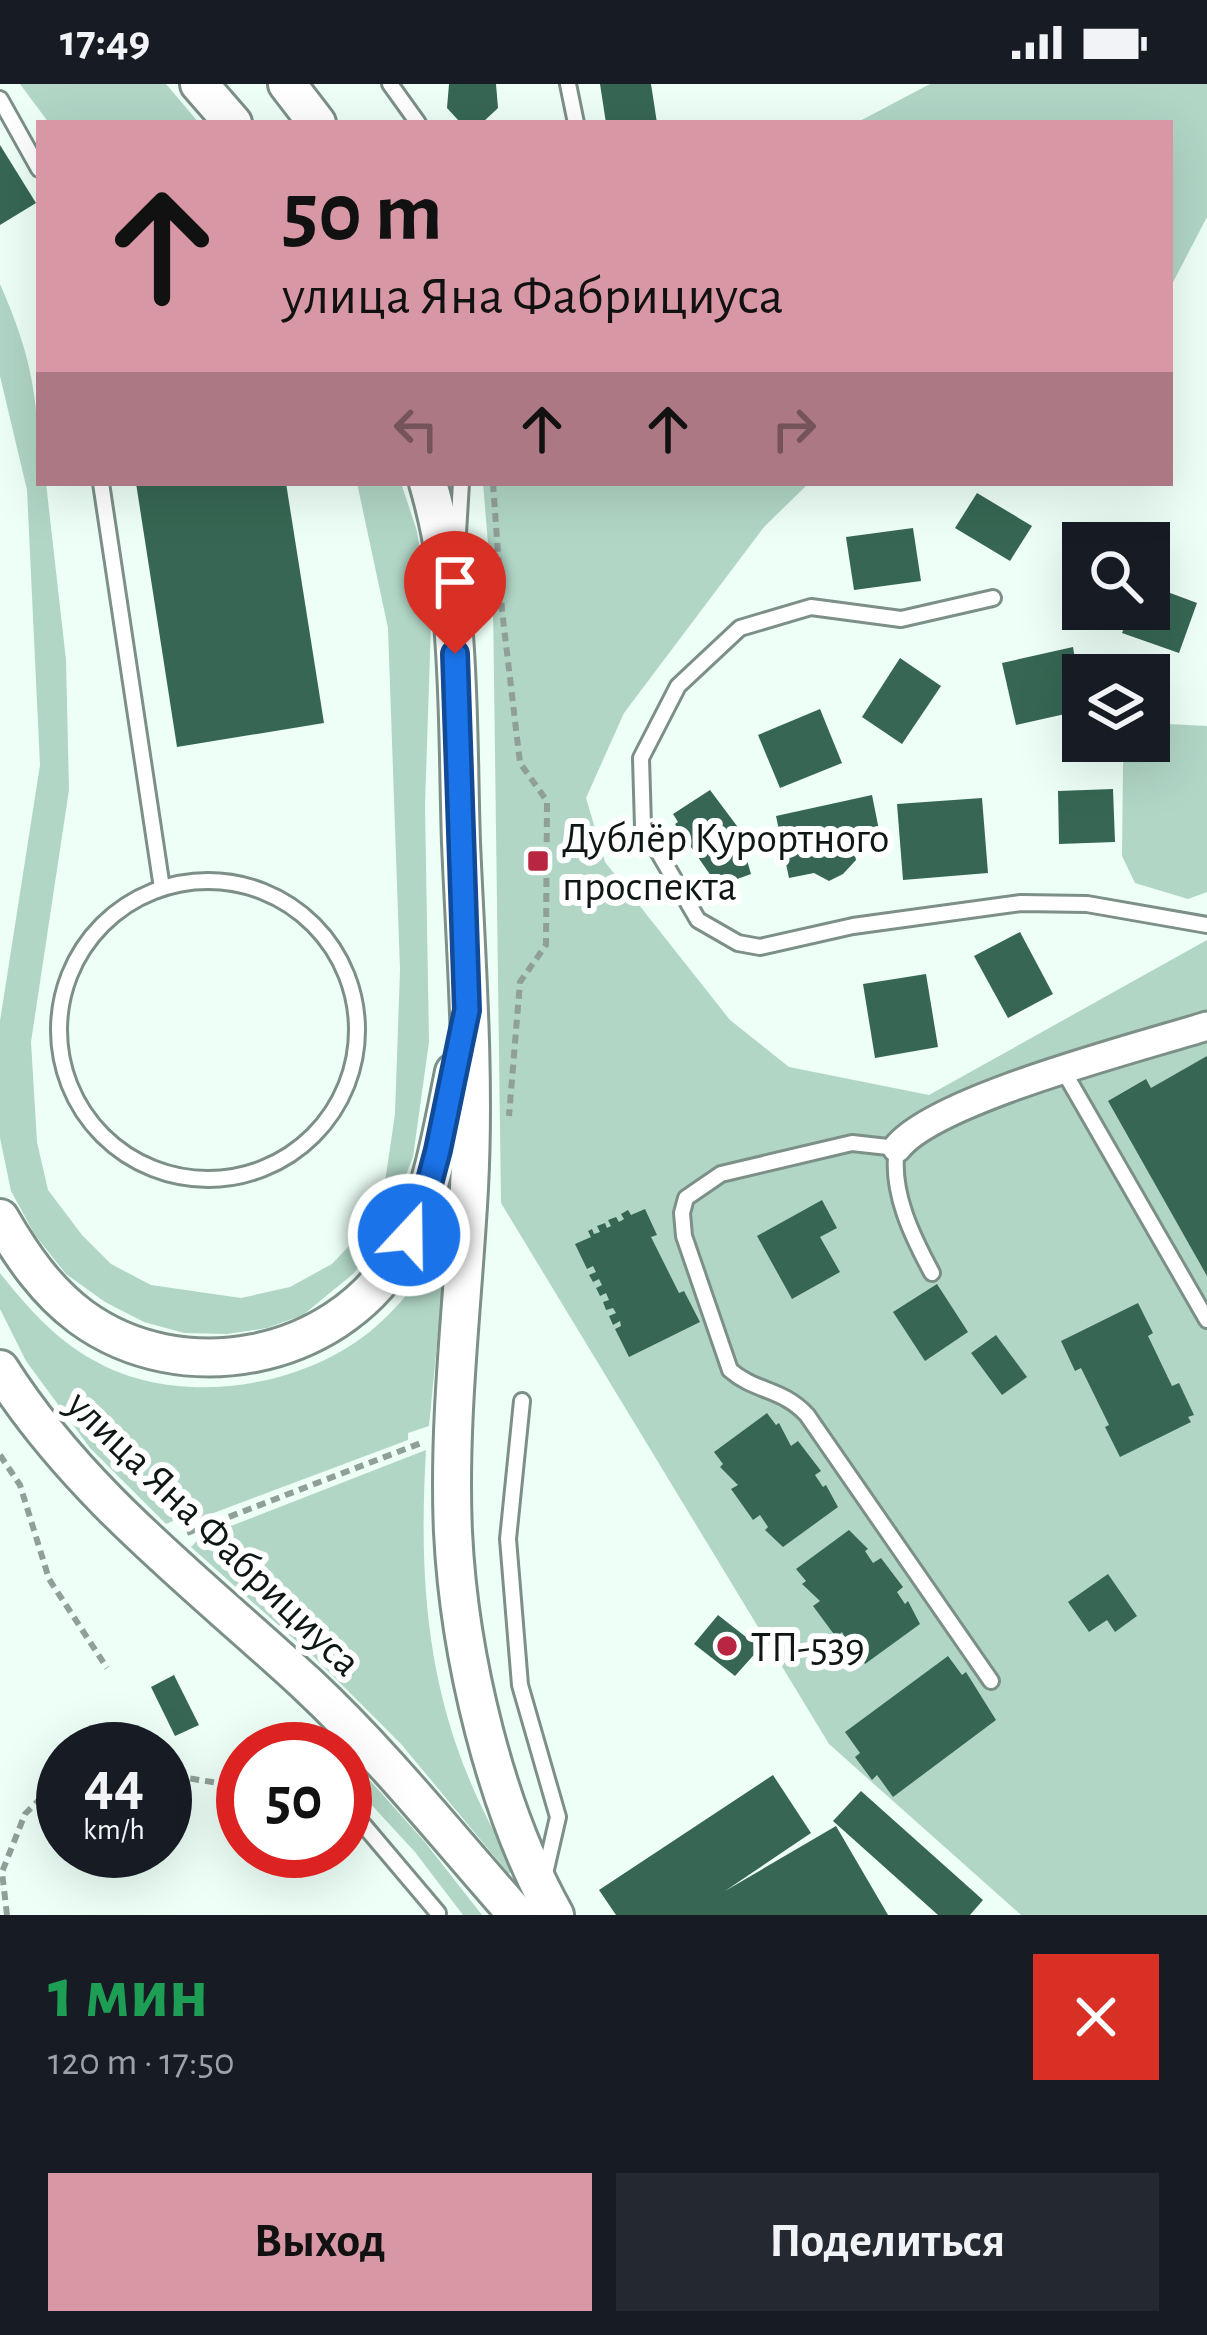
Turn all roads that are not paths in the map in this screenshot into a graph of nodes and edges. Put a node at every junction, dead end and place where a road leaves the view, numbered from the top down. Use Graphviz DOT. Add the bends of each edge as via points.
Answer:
graph roads {
  1 [pos="199,84"];
  2 [pos="287,84"];
  3 [pos="390,84"];
  4 [pos="568,84"];
  5 [pos="0,99"];
  6 [pos="230,120"];
  7 [pos="315,120"];
  8 [pos="416,120"];
  9 [pos="575,120"];
  10 [pos="36,165"];
  11 [pos="100,486"];
  12 [pos="429,486"];
  13 [pos="461,486"];
  14 [pos="993,598"];
  15 [pos="453,609"];
  16 [pos="162,888"];
  17 [pos="1207,925"];
  18 [pos="467,1010"];
  19 [pos="1207,1026"];
  20 [pos="1063,1070"];
  21 [pos="897,1148"];
  22 [pos="0,1218"];
  23 [pos="932,1273"];
  24 [pos="1207,1320"];
  25 [pos="0,1369"];
  26 [pos="522,1401"];
  27 [pos="12,1408"];
  28 [pos="992,1681"];
  29 [pos="344,1722"];
  30 [pos="372,1749"];
  31 [pos="372,1835"];
  32 [pos="538,1906"];
  33 [pos="438,1913"];
  1 -- 6 [label="main road"];
  2 -- 7 [label="main road"];
  3 -- 8 [label="lane"];
  4 -- 9 [label="lane"];
  5 -- 10 [label="lane"];
  11 -- 16 [label="lane"];
  12 -- 15 [label="main road"];
  13 -- 15 [label="lane"];
  14 -- 17 [label="lane" via="901,619 811,607 740,628 678,686 641,758 643,826 698,920 760,946 1021,903 1087,904"];
  15 -- 18 [label="main road"];
  16 -- 16 [label="lane" via="111,916 75,962 59,1018 66,1076 95,1127 140,1163 196,1179 254,1172 305,1143 341,1097 357,1041 350,983 322,932 276,897 220,881"];
  18 -- 22 [label="main road" via="422,1210 396,1260 318,1333 233,1358 119,1339 52,1293"];
  18 -- 32 [label="main road" via="470,1166 453,1532 489,1751"];
  19 -- 20 [label="street"];
  20 -- 21 [label="street" via="922,1125"];
  20 -- 24 [label="lane"];
  21 -- 23 [label="lane" via="907,1221"];
  21 -- 28 [label="lane" via="852,1143 722,1174 686,1198 684,1236 730,1370 791,1397 807,1415"];
  25 -- 27 [label="main road, улица Яна Фабрициуса"];
  26 -- 32 [label="lane" via="508,1539 518,1665 559,1817"];
  27 -- 29 [label="main road, улица Яна Фабрициуса"];
  30 -- 32 [label="main road, улица Яна Фабрициуса"];
  31 -- 33 [label="lane"];
}
